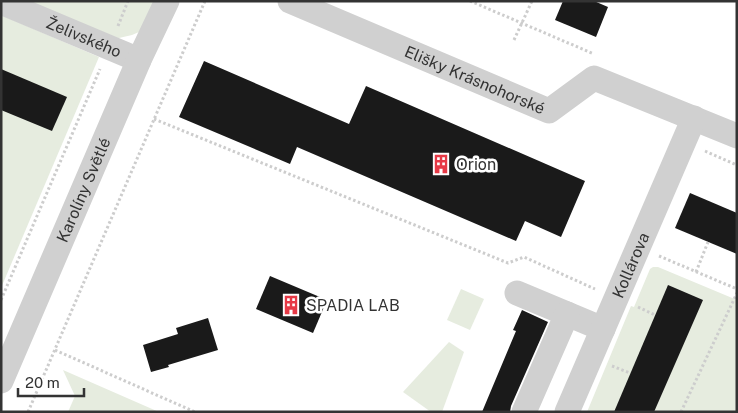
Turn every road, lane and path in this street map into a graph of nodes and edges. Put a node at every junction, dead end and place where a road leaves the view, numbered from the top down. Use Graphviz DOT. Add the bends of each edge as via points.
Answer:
graph roads {
  1 [pos="128,1"];
  2 [pos="167,1"];
  3 [pos="205,1"];
  4 [pos="290,1"];
  5 [pos="532,1"];
  6 [pos="1,2"];
  7 [pos="514,40"];
  8 [pos="109,47"];
  9 [pos="140,60"];
  10 [pos="694,118"];
  11 [pos="154,119"];
  12 [pos="737,136"];
  13 [pos="683,143"];
  14 [pos="737,165"];
  15 [pos="708,242"];
  16 [pos="638,247"];
  17 [pos="696,272"];
  18 [pos="737,291"];
  19 [pos="517,293"];
  20 [pos="616,299"];
  21 [pos="1,300"];
  22 [pos="648,311"];
  23 [pos="566,314"];
  24 [pos="656,315"];
  25 [pos="603,329"];
  26 [pos="55,350"];
  27 [pos="622,370"];
  28 [pos="3,372"];
  29 [pos="630,373"];
  30 [pos="28,412"];
  31 [pos="195,412"];
  32 [pos="524,412"];
  33 [pos="568,412"];
  34 [pos="681,412"];
  1 -- 8 [label="path"];
  2 -- 9 [label="street, Karolíny Světlé"];
  3 -- 11 [label="path"];
  4 -- 10 [label="street, Elišky Krásnohorské" via="549,111 594,78"];
  5 -- 7 [label="path"];
  6 -- 8 [label="street, Želivského"];
  8 -- 9 [label="street, Želivského"];
  8 -- 21 [label="path"];
  9 -- 28 [label="street, Karolíny Světlé"];
  10 -- 12 [label="street, Elišky Krásnohorské"];
  10 -- 13 [label="street, Kollárova"];
  11 -- 20 [label="path" via="508,263 524,257"];
  11 -- 26 [label="path"];
  13 -- 14 [label="path"];
  13 -- 16 [label="street, Kollárova"];
  15 -- 17 [label="path"];
  16 -- 17 [label="path"];
  16 -- 20 [label="street, Kollárova"];
  17 -- 18 [label="path"];
  18 -- 34 [label="path"];
  19 -- 23 [label="street"];
  20 -- 25 [label="street, Kollárova"];
  22 -- 24 [label="path"];
  23 -- 25 [label="street"];
  23 -- 32 [label="street"];
  25 -- 33 [label="street, Kollárova"];
  26 -- 30 [label="path"];
  26 -- 31 [label="path"];
  27 -- 29 [label="path"];
}
